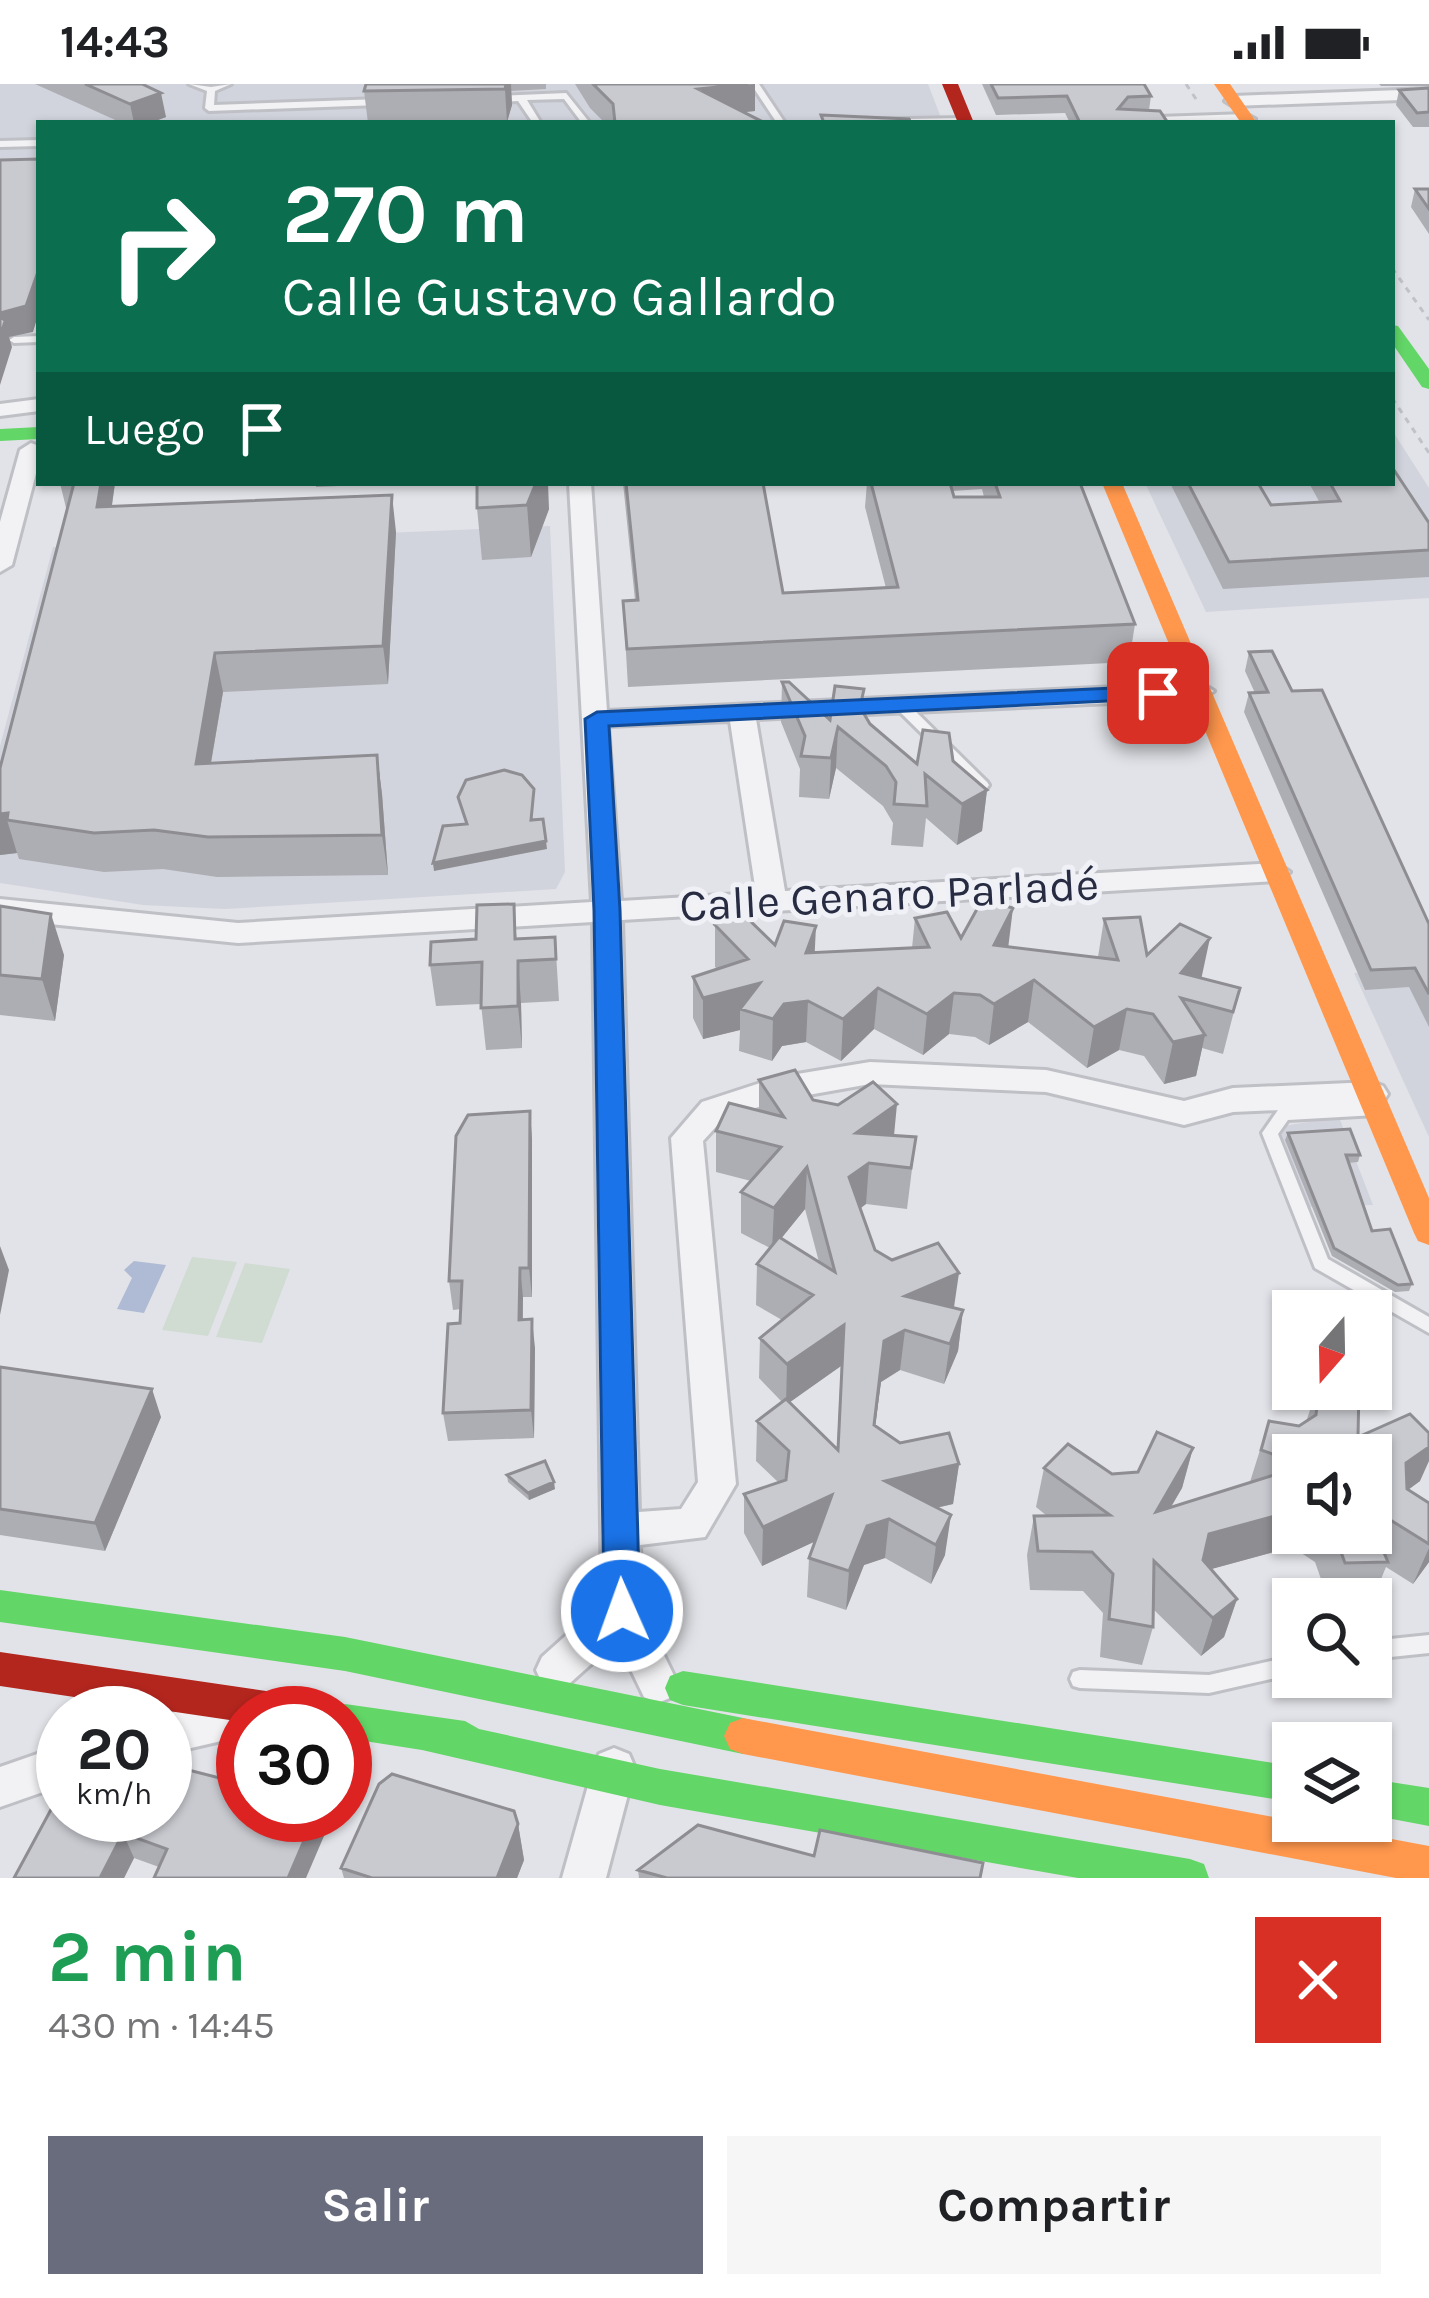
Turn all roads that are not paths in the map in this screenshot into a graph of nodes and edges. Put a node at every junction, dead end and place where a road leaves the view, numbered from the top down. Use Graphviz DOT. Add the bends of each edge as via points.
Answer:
graph roads {
  1 [pos="193,84"];
  2 [pos="227,84"];
  3 [pos="562,84"];
  4 [pos="755,84"];
  5 [pos="950,84"];
  6 [pos="211,90"];
  7 [pos="1429,94"];
  8 [pos="566,96"];
  9 [pos="521,98"];
  10 [pos="478,99"];
  11 [pos="389,102"];
  12 [pos="1238,107"];
  13 [pos="209,108"];
  14 [pos="208,120"];
  15 [pos="535,120"];
  16 [pos="584,120"];
  17 [pos="779,120"];
  18 [pos="965,120"];
  19 [pos="1163,120"];
  20 [pos="36,143"];
  21 [pos="0,144"];
  22 [pos="1395,335"];
  23 [pos="36,339"];
  24 [pos="14,340"];
  25 [pos="1417,372"];
  26 [pos="36,391"];
  27 [pos="36,406"];
  28 [pos="3,414"];
  29 [pos="0,435"];
  30 [pos="36,437"];
  31 [pos="36,438"];
  32 [pos="36,438"];
  33 [pos="36,441"];
  34 [pos="0,452"];
  35 [pos="580,486"];
  36 [pos="1113,486"];
  37 [pos="0,565"];
  38 [pos="1201,691"];
  39 [pos="901,705"];
  40 [pos="742,712"];
  41 [pos="597,719"];
  42 [pos="982,785"];
  43 [pos="1276,872"];
  44 [pos="772,901"];
  45 [pos="0,909"];
  46 [pos="607,910"];
  47 [pos="1375,1102"];
  48 [pos="1429,1233"];
  49 [pos="1429,1326"];
  50 [pos="619,1530"];
  51 [pos="0,1606"];
  52 [pos="622,1611"];
  53 [pos="1429,1643"];
  54 [pos="1392,1647"];
  55 [pos="345,1654"];
  56 [pos="0,1669"];
  57 [pos="556,1670"];
  58 [pos="1272,1670"];
  59 [pos="1080,1678"];
  60 [pos="658,1684"];
  61 [pos="216,1704"];
  62 [pos="372,1726"];
  63 [pos="664,1758"];
  64 [pos="735,1764"];
  65 [pos="614,1765"];
  66 [pos="36,1774"];
  67 [pos="1272,1781"];
  68 [pos="973,1783"];
  69 [pos="0,1787"];
  70 [pos="1392,1801"];
  71 [pos="1429,1807"];
  72 [pos="1034,1863"];
  73 [pos="1429,1865"];
  74 [pos="584,1878"];
  75 [pos="1190,1878"];
  1 -- 6 [label="lane"];
  2 -- 6 [label="lane"];
  3 -- 8 [label="lane"];
  4 -- 17 [label="lane"];
  5 -- 18 [label="main road"];
  6 -- 13 [label="lane"];
  7 -- 12 [label="street"];
  8 -- 9 [label="lane"];
  8 -- 16 [label="lane"];
  9 -- 10 [label="lane"];
  9 -- 15 [label="lane"];
  11 -- 13 [label="lane"];
  12 -- 19 [label="street"];
  13 -- 14 [label="lane"];
  20 -- 21 [label="lane"];
  22 -- 25 [label="main road"];
  23 -- 24 [label="lane"];
  26 -- 28 [label="street"];
  27 -- 28 [label="street"];
  28 -- 30 [label="main road"];
  29 -- 31 [label="main road"];
  32 -- 34 [label="street"];
  33 -- 37 [label="street"];
  35 -- 41 [label="street"];
  36 -- 38 [label="main road"];
  38 -- 39 [label="street"];
  38 -- 43 [label="main road"];
  39 -- 40 [label="street"];
  39 -- 42 [label="lane"];
  40 -- 41 [label="street"];
  40 -- 44 [label="street"];
  41 -- 46 [label="street"];
  43 -- 44 [label="street, Calle Genaro Parladé"];
  43 -- 47 [label="main road"];
  44 -- 46 [label="street, Calle Genaro Parladé"];
  45 -- 46 [label="street, Calle Genaro Parladé" via="238,933"];
  46 -- 50 [label="street"];
  47 -- 48 [label="main road"];
  47 -- 49 [label="lane" via="1284,1114 1270,1133 1321,1263"];
  47 -- 50 [label="street" via="1233,1100 1184,1113 1046,1081 870,1073 713,1110 687,1138 717,1484 692,1525"];
  50 -- 52 [label="street"];
  51 -- 55 [label="main road"];
  52 -- 57 [label="street"];
  52 -- 60 [label="street"];
  53 -- 54 [label="lane"];
  55 -- 57 [label="main road"];
  55 -- 68 [label="main road"];
  56 -- 61 [label="main road"];
  57 -- 60 [label="main road"];
  58 -- 59 [label="lane" via="1209,1684"];
  60 -- 67 [label="main road"];
  62 -- 65 [label="main road"];
  63 -- 65 [label="main road"];
  64 -- 68 [label="main road"];
  65 -- 72 [label="main road"];
  65 -- 74 [label="street"];
  66 -- 69 [label="street"];
  68 -- 73 [label="main road"];
  70 -- 71 [label="main road"];
  72 -- 75 [label="main road"];
}
